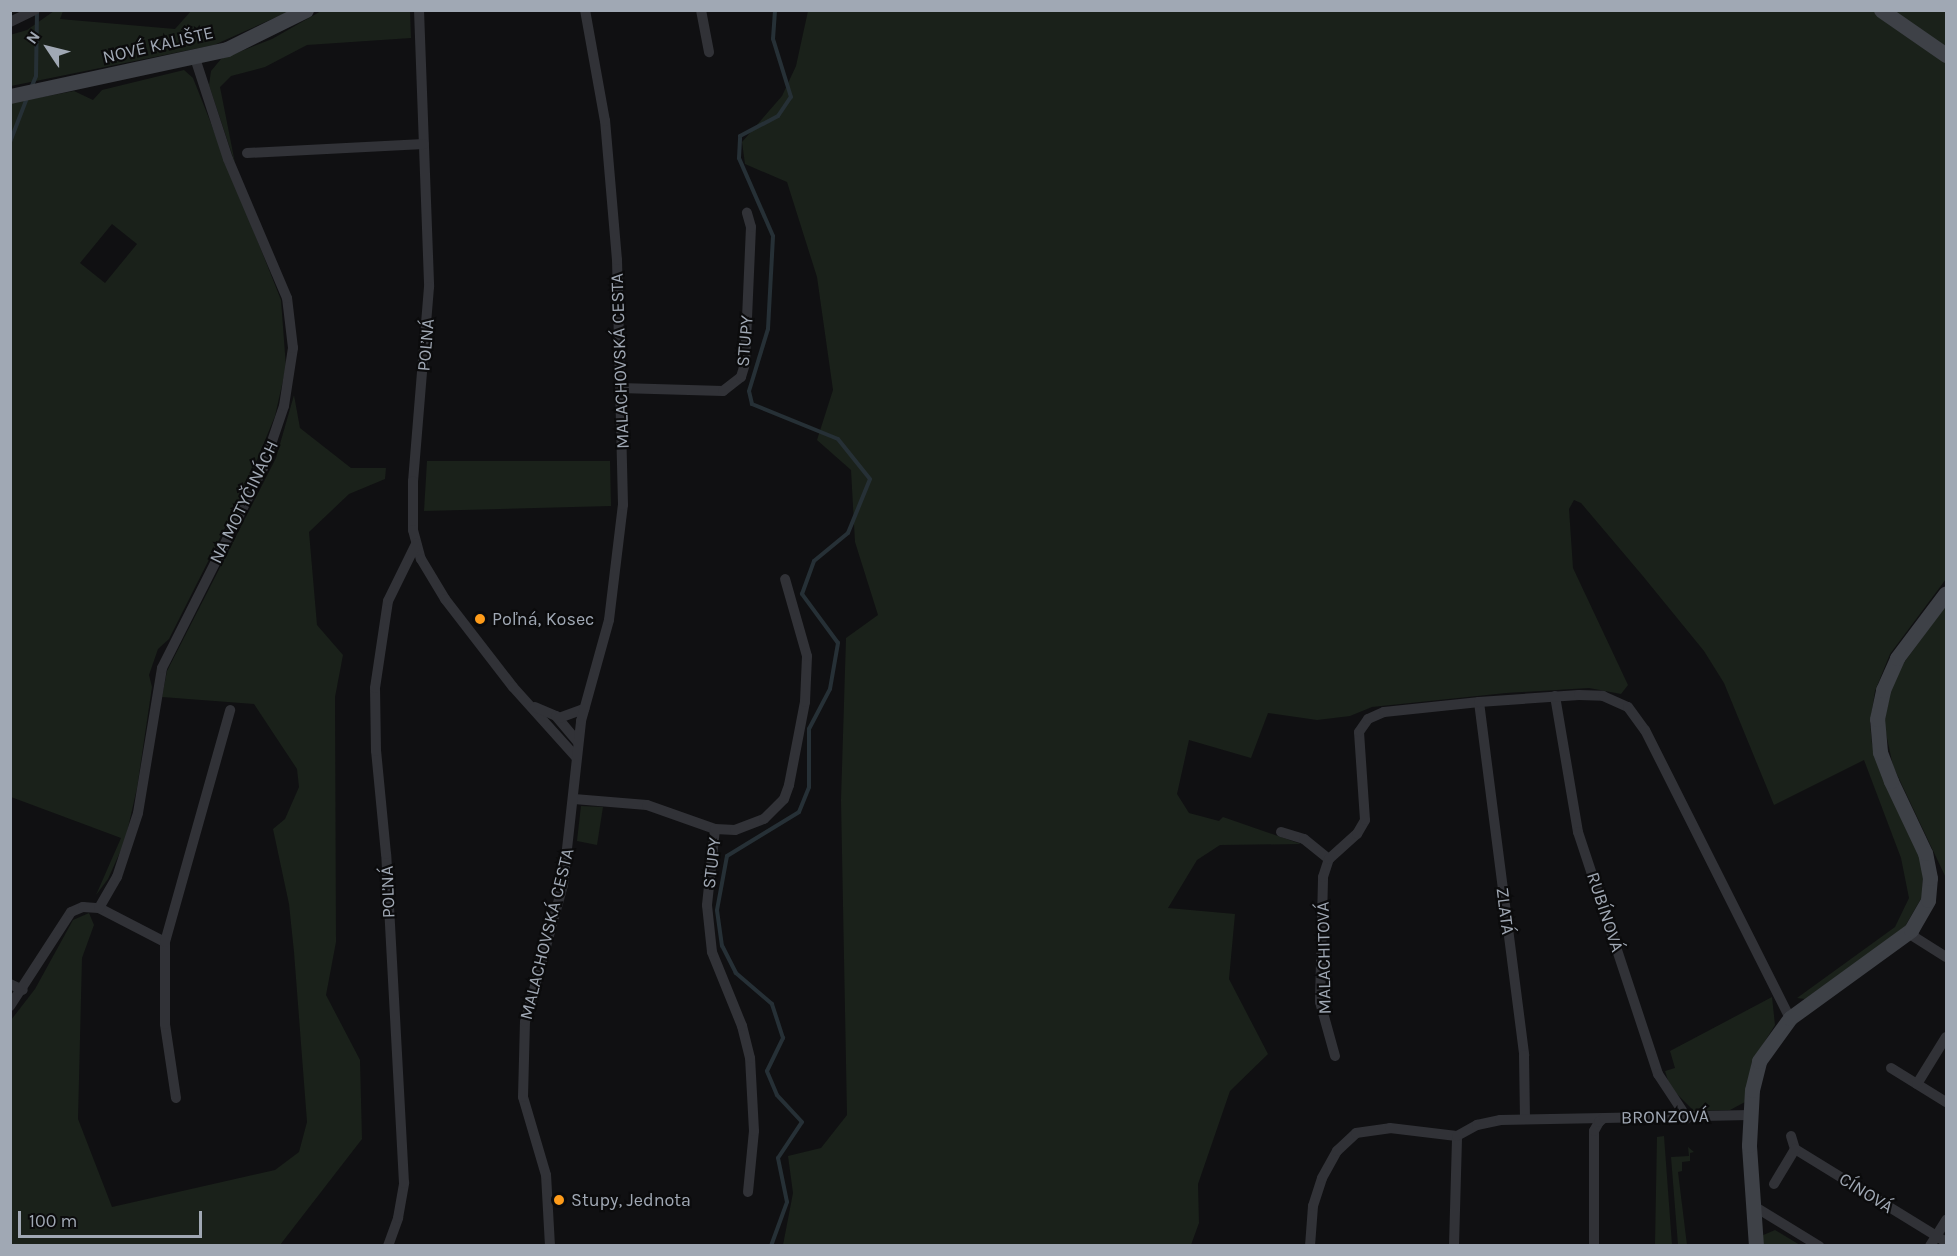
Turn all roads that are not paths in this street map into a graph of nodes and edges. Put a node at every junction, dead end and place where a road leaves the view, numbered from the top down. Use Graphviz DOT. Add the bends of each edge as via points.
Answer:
graph roads {
  1 [pos="306,10"];
  2 [pos="419,10"];
  3 [pos="585,10"];
  4 [pos="701,10"];
  5 [pos="1881,10"];
  6 [pos="31,13"];
  7 [pos="10,22"];
  8 [pos="709,52"];
  9 [pos="1947,54"];
  10 [pos="195,58"];
  11 [pos="10,96"];
  12 [pos="424,144"];
  13 [pos="247,153"];
  14 [pos="747,213"];
  15 [pos="620,388"];
  16 [pos="416,544"];
  17 [pos="785,579"];
  18 [pos="1947,593"];
  19 [pos="1555,696"];
  20 [pos="1479,702"];
  21 [pos="535,707"];
  22 [pos="584,709"];
  23 [pos="230,710"];
  24 [pos="559,717"];
  25 [pos="581,721"];
  26 [pos="569,729"];
  27 [pos="556,732"];
  28 [pos="578,742"];
  29 [pos="576,757"];
  30 [pos="574,799"];
  31 [pos="715,829"];
  32 [pos="1281,832"];
  33 [pos="1329,859"];
  34 [pos="99,908"];
  35 [pos="1908,933"];
  36 [pos="165,942"];
  37 [pos="1947,957"];
  38 [pos="10,984"];
  39 [pos="23,990"];
  40 [pos="10,1006"];
  41 [pos="1790,1018"];
  42 [pos="1947,1038"];
  43 [pos="1335,1056"];
  44 [pos="1891,1068"];
  45 [pos="1917,1084"];
  46 [pos="176,1098"];
  47 [pos="1947,1102"];
  48 [pos="1750,1115"];
  49 [pos="1604,1118"];
  50 [pos="1687,1118"];
  51 [pos="1525,1119"];
  52 [pos="1457,1136"];
  53 [pos="1791,1136"];
  54 [pos="1795,1149"];
  55 [pos="1774,1184"];
  56 [pos="748,1192"];
  57 [pos="1752,1205"];
  58 [pos="1947,1220"];
  59 [pos="1933,1241"];
  60 [pos="1947,1242"];
  61 [pos="388,1245"];
  62 [pos="549,1245"];
  63 [pos="1310,1245"];
  64 [pos="1454,1245"];
  65 [pos="1594,1245"];
  66 [pos="1756,1245"];
  67 [pos="1819,1245"];
  1 -- 10 [label="street, NOVÉ KALIŠTE" via="263,34"];
  2 -- 12 [label="street, POĽNÁ"];
  3 -- 15 [label="street, MALACHOVSKÁ CESTA" via="608,143 617,260"];
  4 -- 8 [label="street"];
  5 -- 9 [label="street"];
  6 -- 7 [label="street"];
  10 -- 11 [label="street, NOVÉ KALIŠTE"];
  10 -- 34 [label="street, NA MOTYČINÁCH" via="228,159 287,298 292,326 290,376 275,438 263,468 162,668 135,822 117,877"];
  12 -- 13 [label="street"];
  12 -- 16 [label="street, POĽNÁ" via="429,287 412,504"];
  14 -- 15 [label="street, STUPY" via="751,227 745,364 741,377 723,391"];
  15 -- 22 [label="street, MALACHOVSKÁ CESTA" via="620,549 599,665"];
  16 -- 21 [label="street, POĽNÁ" via="428,575 513,687"];
  16 -- 61 [label="street, POĽNÁ" via="388,601 375,688 404,1183"];
  17 -- 31 [label="street, STUPY" via="807,656 805,702 789,785 784,799 764,819 735,830"];
  18 -- 35 [label="street" via="1897,658 1883,690 1877,719 1880,752 1928,865 1928,900 1919,921"];
  19 -- 20 [label="street"];
  19 -- 41 [label="street" via="1616,699 1637,716"];
  19 -- 50 [label="street, RUBÍNOVÁ" via="1578,832 1658,1074"];
  20 -- 33 [label="street" via="1384,712 1368,719 1358,740 1365,820 1357,834"];
  20 -- 51 [label="street, ZLATÁ" via="1524,1055"];
  21 -- 24 [label="street"];
  21 -- 27 [label="street"];
  22 -- 24 [label="street"];
  22 -- 25 [label="street, MALACHOVSKÁ CESTA"];
  23 -- 36 [label="street"];
  24 -- 26 [label="street"];
  25 -- 26 [label="street"];
  25 -- 28 [label="street, MALACHOVSKÁ CESTA"];
  26 -- 27 [label="street"];
  26 -- 28 [label="street"];
  27 -- 29 [label="street"];
  28 -- 29 [label="street, MALACHOVSKÁ CESTA"];
  29 -- 30 [label="street, MALACHOVSKÁ CESTA"];
  30 -- 31 [label="street" via="647,805"];
  30 -- 62 [label="street, MALACHOVSKÁ CESTA" via="563,885 530,999 523,1048 523,1097 546,1174"];
  31 -- 56 [label="street, STUPY" via="707,920 718,969 742,1026 750,1058 754,1131"];
  32 -- 33 [label="street" via="1304,839"];
  33 -- 43 [label="street, MALACHITOVÁ" via="1323,877 1320,1002"];
  34 -- 36 [label="street"];
  34 -- 39 [label="street" via="83,906 71,912"];
  35 -- 37 [label="street"];
  35 -- 41 [label="street"];
  36 -- 46 [label="street" via="165,1024"];
  38 -- 39 [label="street"];
  39 -- 40 [label="street"];
  41 -- 48 [label="street" via="1759,1061"];
  42 -- 45 [label="street"];
  44 -- 45 [label="street"];
  45 -- 47 [label="street"];
  48 -- 50 [label="street, BRONZOVÁ"];
  48 -- 57 [label="street"];
  49 -- 50 [label="street, BRONZOVÁ"];
  49 -- 51 [label="street"];
  49 -- 65 [label="street, BRONZOVÁ" via="1594,1131"];
  51 -- 52 [label="street" via="1488,1122"];
  52 -- 63 [label="street" via="1390,1128 1356,1133 1337,1151 1322,1178 1311,1221"];
  52 -- 64 [label="street"];
  53 -- 54 [label="street"];
  54 -- 55 [label="street"];
  54 -- 59 [label="street, CÍNOVÁ"];
  57 -- 66 [label="street"];
  57 -- 67 [label="street"];
  58 -- 59 [label="street"];
  59 -- 60 [label="street, CÍNOVÁ"];
}
